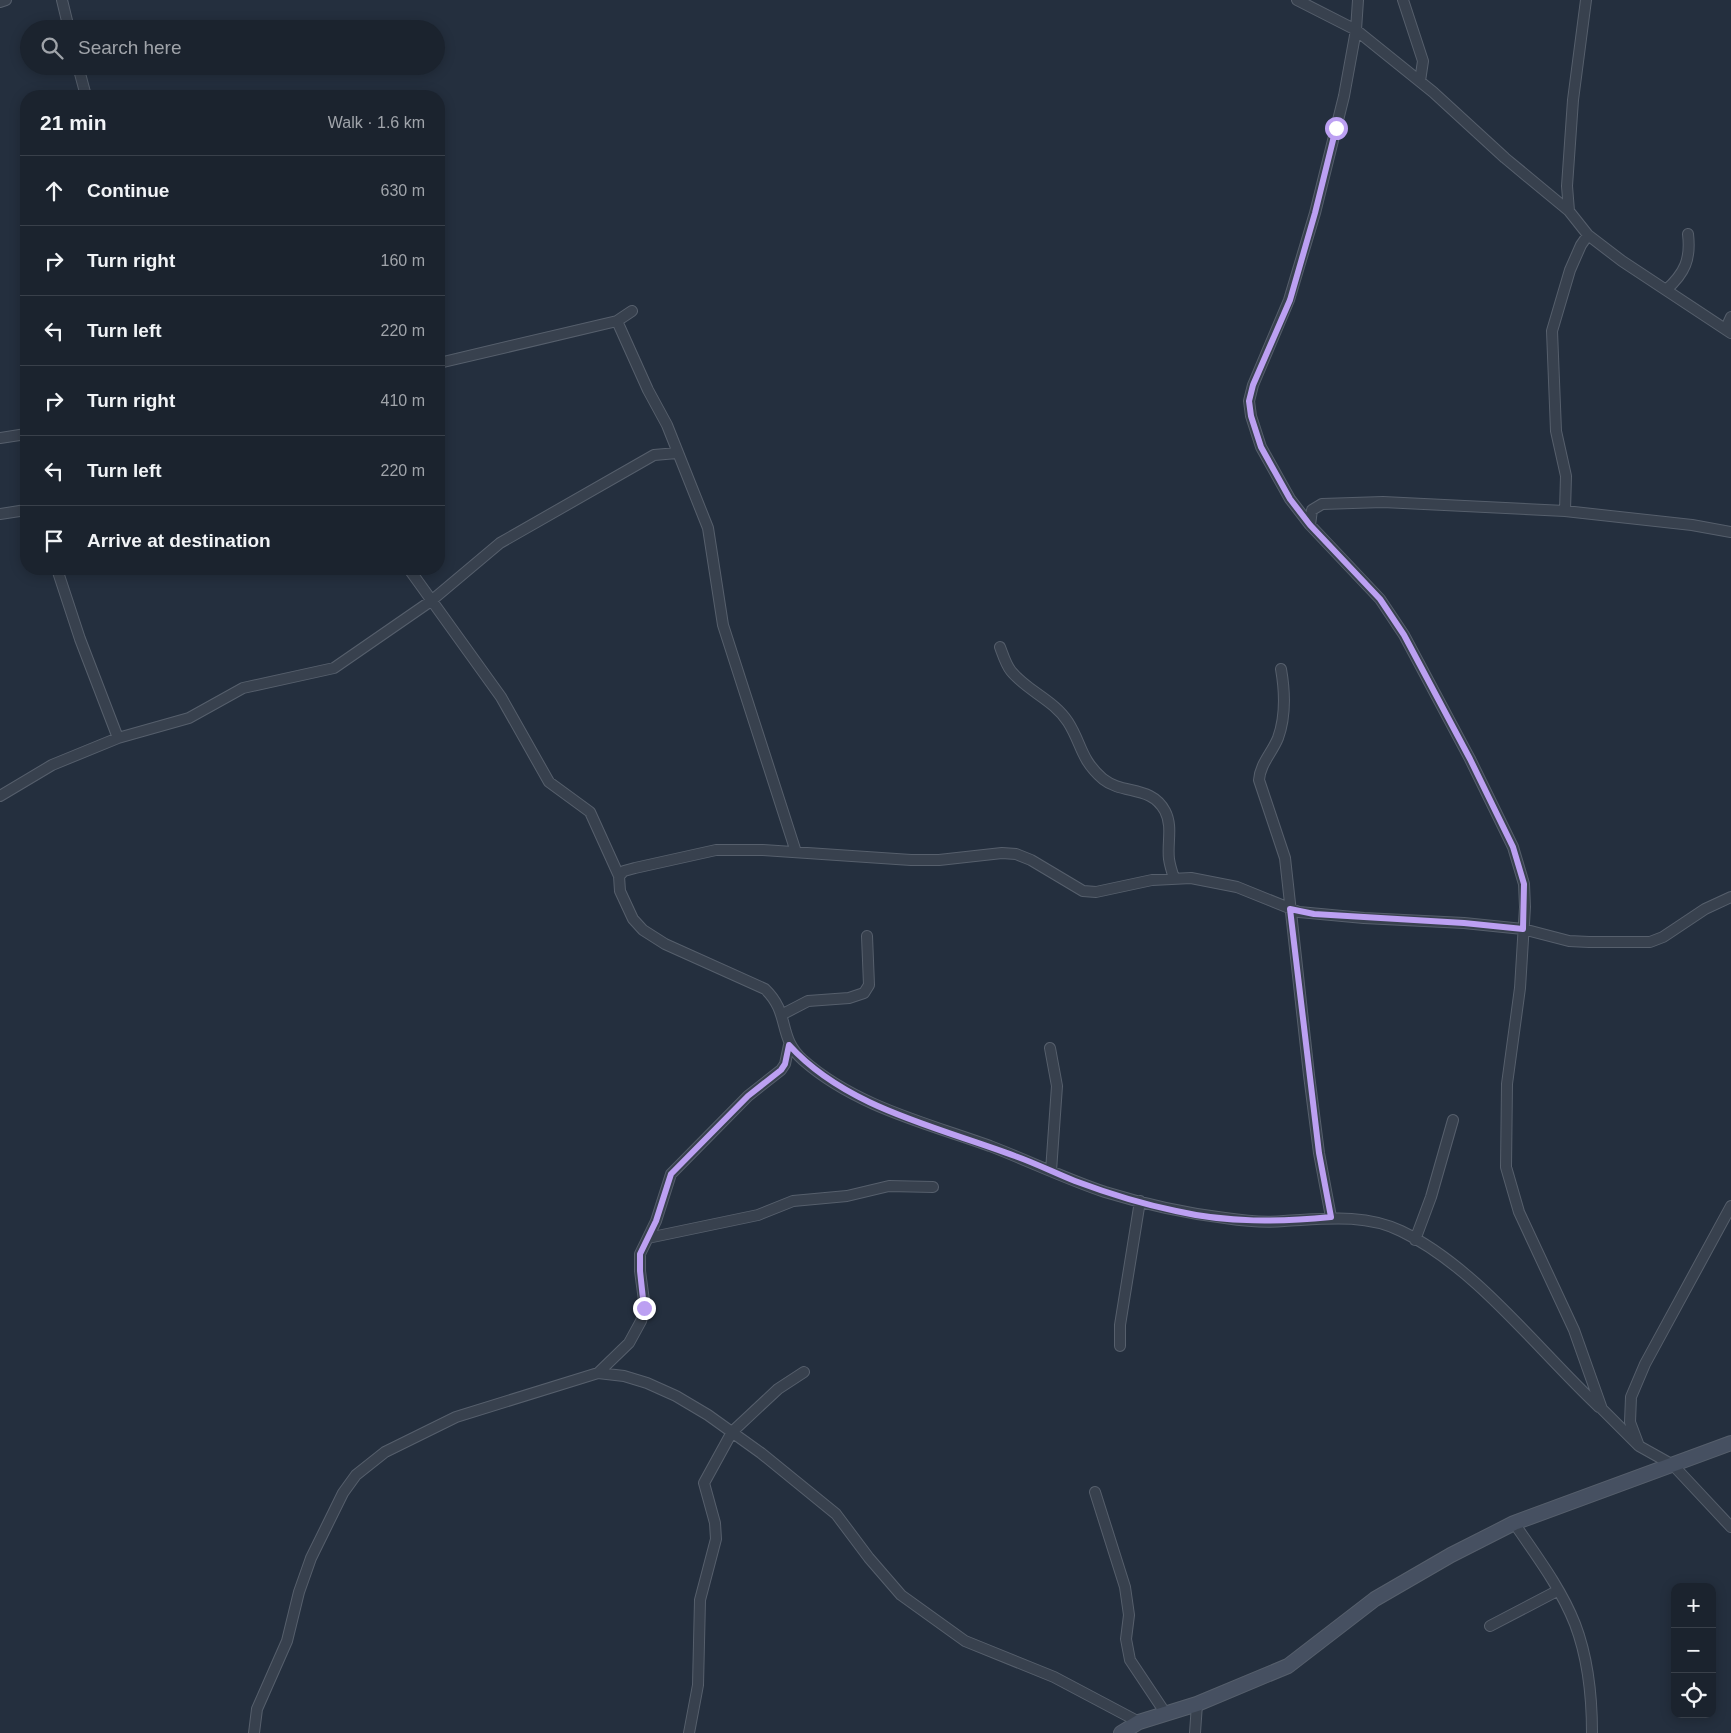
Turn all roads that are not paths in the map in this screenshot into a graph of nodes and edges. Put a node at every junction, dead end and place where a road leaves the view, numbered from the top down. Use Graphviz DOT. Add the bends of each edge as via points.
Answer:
graph roads {
  1 [pos="6,0"];
  2 [pos="62,0"];
  3 [pos="1297,0"];
  4 [pos="1358,0"];
  5 [pos="1404,0"];
  6 [pos="1586,0"];
  7 [pos="0,2"];
  8 [pos="67,20"];
  9 [pos="1356,30"];
  10 [pos="80,75"];
  11 [pos="1420,81"];
  12 [pos="84,90"];
  13 [pos="1569,211"];
  14 [pos="1688,234"];
  15 [pos="1588,235"];
  16 [pos="1666,290"];
  17 [pos="632,311"];
  18 [pos="1731,317"];
  19 [pos="617,321"];
  20 [pos="1728,330"];
  21 [pos="445,362"];
  22 [pos="20,435"];
  23 [pos="0,438"];
  24 [pos="677,453"];
  25 [pos="20,511"];
  26 [pos="1565,511"];
  27 [pos="0,514"];
  28 [pos="1310,525"];
  29 [pos="1731,532"];
  30 [pos="59,575"];
  31 [pos="413,575"];
  32 [pos="431,601"];
  33 [pos="1000,647"];
  34 [pos="1281,669"];
  35 [pos="118,738"];
  36 [pos="1,791"];
  37 [pos="796,852"];
  38 [pos="619,876"];
  39 [pos="1174,878"];
  40 [pos="1731,897"];
  41 [pos="1290,909"];
  42 [pos="1523,929"];
  43 [pos="867,936"];
  44 [pos="783,1014"];
  45 [pos="789,1045"];
  46 [pos="1050,1048"];
  47 [pos="1453,1120"];
  48 [pos="1051,1171"];
  49 [pos="933,1187"];
  50 [pos="1140,1201"];
  51 [pos="1731,1206"];
  52 [pos="1331,1217"];
  53 [pos="648,1238"];
  54 [pos="1415,1240"];
  55 [pos="1120,1346"];
  56 [pos="598,1372"];
  57 [pos="804,1372"];
  58 [pos="1602,1409"];
  59 [pos="732,1432"];
  60 [pos="1731,1443"];
  61 [pos="1639,1446"];
  62 [pos="1673,1465"];
  63 [pos="1095,1492"];
  64 [pos="1514,1523"];
  65 [pos="1731,1527"];
  66 [pos="1557,1590"];
  67 [pos="1490,1626"];
  68 [pos="1197,1704"];
  69 [pos="1166,1714"];
  70 [pos="1139,1722"];
  71 [pos="254,1733"];
  72 [pos="689,1733"];
  73 [pos="1120,1733"];
  74 [pos="1195,1733"];
  75 [pos="1592,1733"];
  1 -- 7 [label="street"];
  2 -- 8 [label="street"];
  3 -- 9 [label="street"];
  4 -- 9 [label="street"];
  5 -- 11 [label="street" via="1424,61"];
  6 -- 13 [label="street" via="1573,100 1567,186"];
  9 -- 11 [label="street"];
  9 -- 28 [label="street" via="1344,96 1290,300 1249,401 1261,447 1277,479"];
  10 -- 12 [label="street"];
  11 -- 13 [label="street"];
  13 -- 15 [label="street"];
  14 -- 16 [label="street" via="1687,265 1679,279"];
  15 -- 16 [label="street"];
  15 -- 26 [label="street" via="1575,255 1552,331 1556,431 1566,476"];
  16 -- 20 [label="street"];
  17 -- 19 [label="street"];
  18 -- 20 [label="street"];
  19 -- 21 [label="street"];
  19 -- 24 [label="street"];
  22 -- 23 [label="street"];
  24 -- 32 [label="street" via="654,456 500,543"];
  24 -- 37 [label="street" via="708,528 723,625"];
  25 -- 27 [label="street"];
  26 -- 28 [label="street" via="1383,502 1322,504 1312,510"];
  26 -- 29 [label="street"];
  28 -- 42 [label="street" via="1380,599 1404,635 1470,759 1513,847 1524,884"];
  30 -- 35 [label="street"];
  31 -- 32 [label="street"];
  32 -- 35 [label="street" via="334,668 242,688 189,718"];
  32 -- 38 [label="street" via="501,697 549,782 590,812"];
  33 -- 39 [label="street" via="1010,670 1068,722 1084,760 1094,770 1115,786 1144,792 1159,802 1168,818 1169,859"];
  34 -- 41 [label="street" via="1285,690 1282,722 1259,780 1285,858"];
  35 -- 36 [label="street"];
  37 -- 38 [label="street" via="716,850 635,868"];
  37 -- 39 [label="street" via="911,860 1016,854 1083,891 1096,892"];
  38 -- 44 [label="street" via="625,904 643,930 665,944 765,989 776,999"];
  39 -- 41 [label="street" via="1237,887"];
  40 -- 42 [label="street" via="1650,942 1569,940"];
  41 -- 42 [label="street"];
  41 -- 52 [label="street" via="1316,1134"];
  42 -- 58 [label="street" via="1520,988 1506,1084 1506,1166 1519,1212 1574,1330"];
  43 -- 44 [label="street" via="869,985 864,993 849,998 808,1001"];
  44 -- 45 [label="street"];
  45 -- 48 [label="street" via="803,1060 837,1085 869,1102"];
  45 -- 53 [label="street" via="781,1070 737,1107 671,1174"];
  46 -- 48 [label="street" via="1057,1086"];
  47 -- 54 [label="street"];
  48 -- 50 [label="street"];
  49 -- 53 [label="street" via="889,1186 847,1196 793,1201 758,1215"];
  50 -- 52 [label="street" via="1177,1212 1248,1222"];
  50 -- 55 [label="street" via="1120,1325"];
  51 -- 61 [label="street" via="1645,1364 1631,1397 1630,1422"];
  52 -- 54 [label="street" via="1367,1220 1400,1230"];
  53 -- 56 [label="street" via="640,1254 644,1308 641,1321 629,1343"];
  54 -- 58 [label="street" via="1473,1281 1563,1374"];
  56 -- 59 [label="street" via="647,1383 708,1415"];
  56 -- 71 [label="street" via="456,1417 386,1452 356,1475 342,1492 311,1558 290,1633 257,1710"];
  57 -- 59 [label="street" via="778,1389"];
  58 -- 61 [label="street"];
  59 -- 70 [label="street" via="836,1514 900,1595 944,1628 977,1647 1054,1678"];
  59 -- 72 [label="street" via="704,1483 716,1539 700,1600 698,1685"];
  60 -- 62 [label="main road"];
  61 -- 62 [label="street"];
  62 -- 64 [label="main road"];
  62 -- 65 [label="street"];
  63 -- 69 [label="street" via="1126,1587 1126,1639 1130,1660"];
  64 -- 66 [label="street"];
  64 -- 68 [label="main road" via="1450,1555 1375,1599 1288,1666"];
  66 -- 67 [label="street"];
  66 -- 75 [label="street" via="1575,1623 1584,1651"];
  68 -- 69 [label="main road"];
  68 -- 74 [label="street"];
  69 -- 70 [label="main road"];
  70 -- 73 [label="main road"];
}
